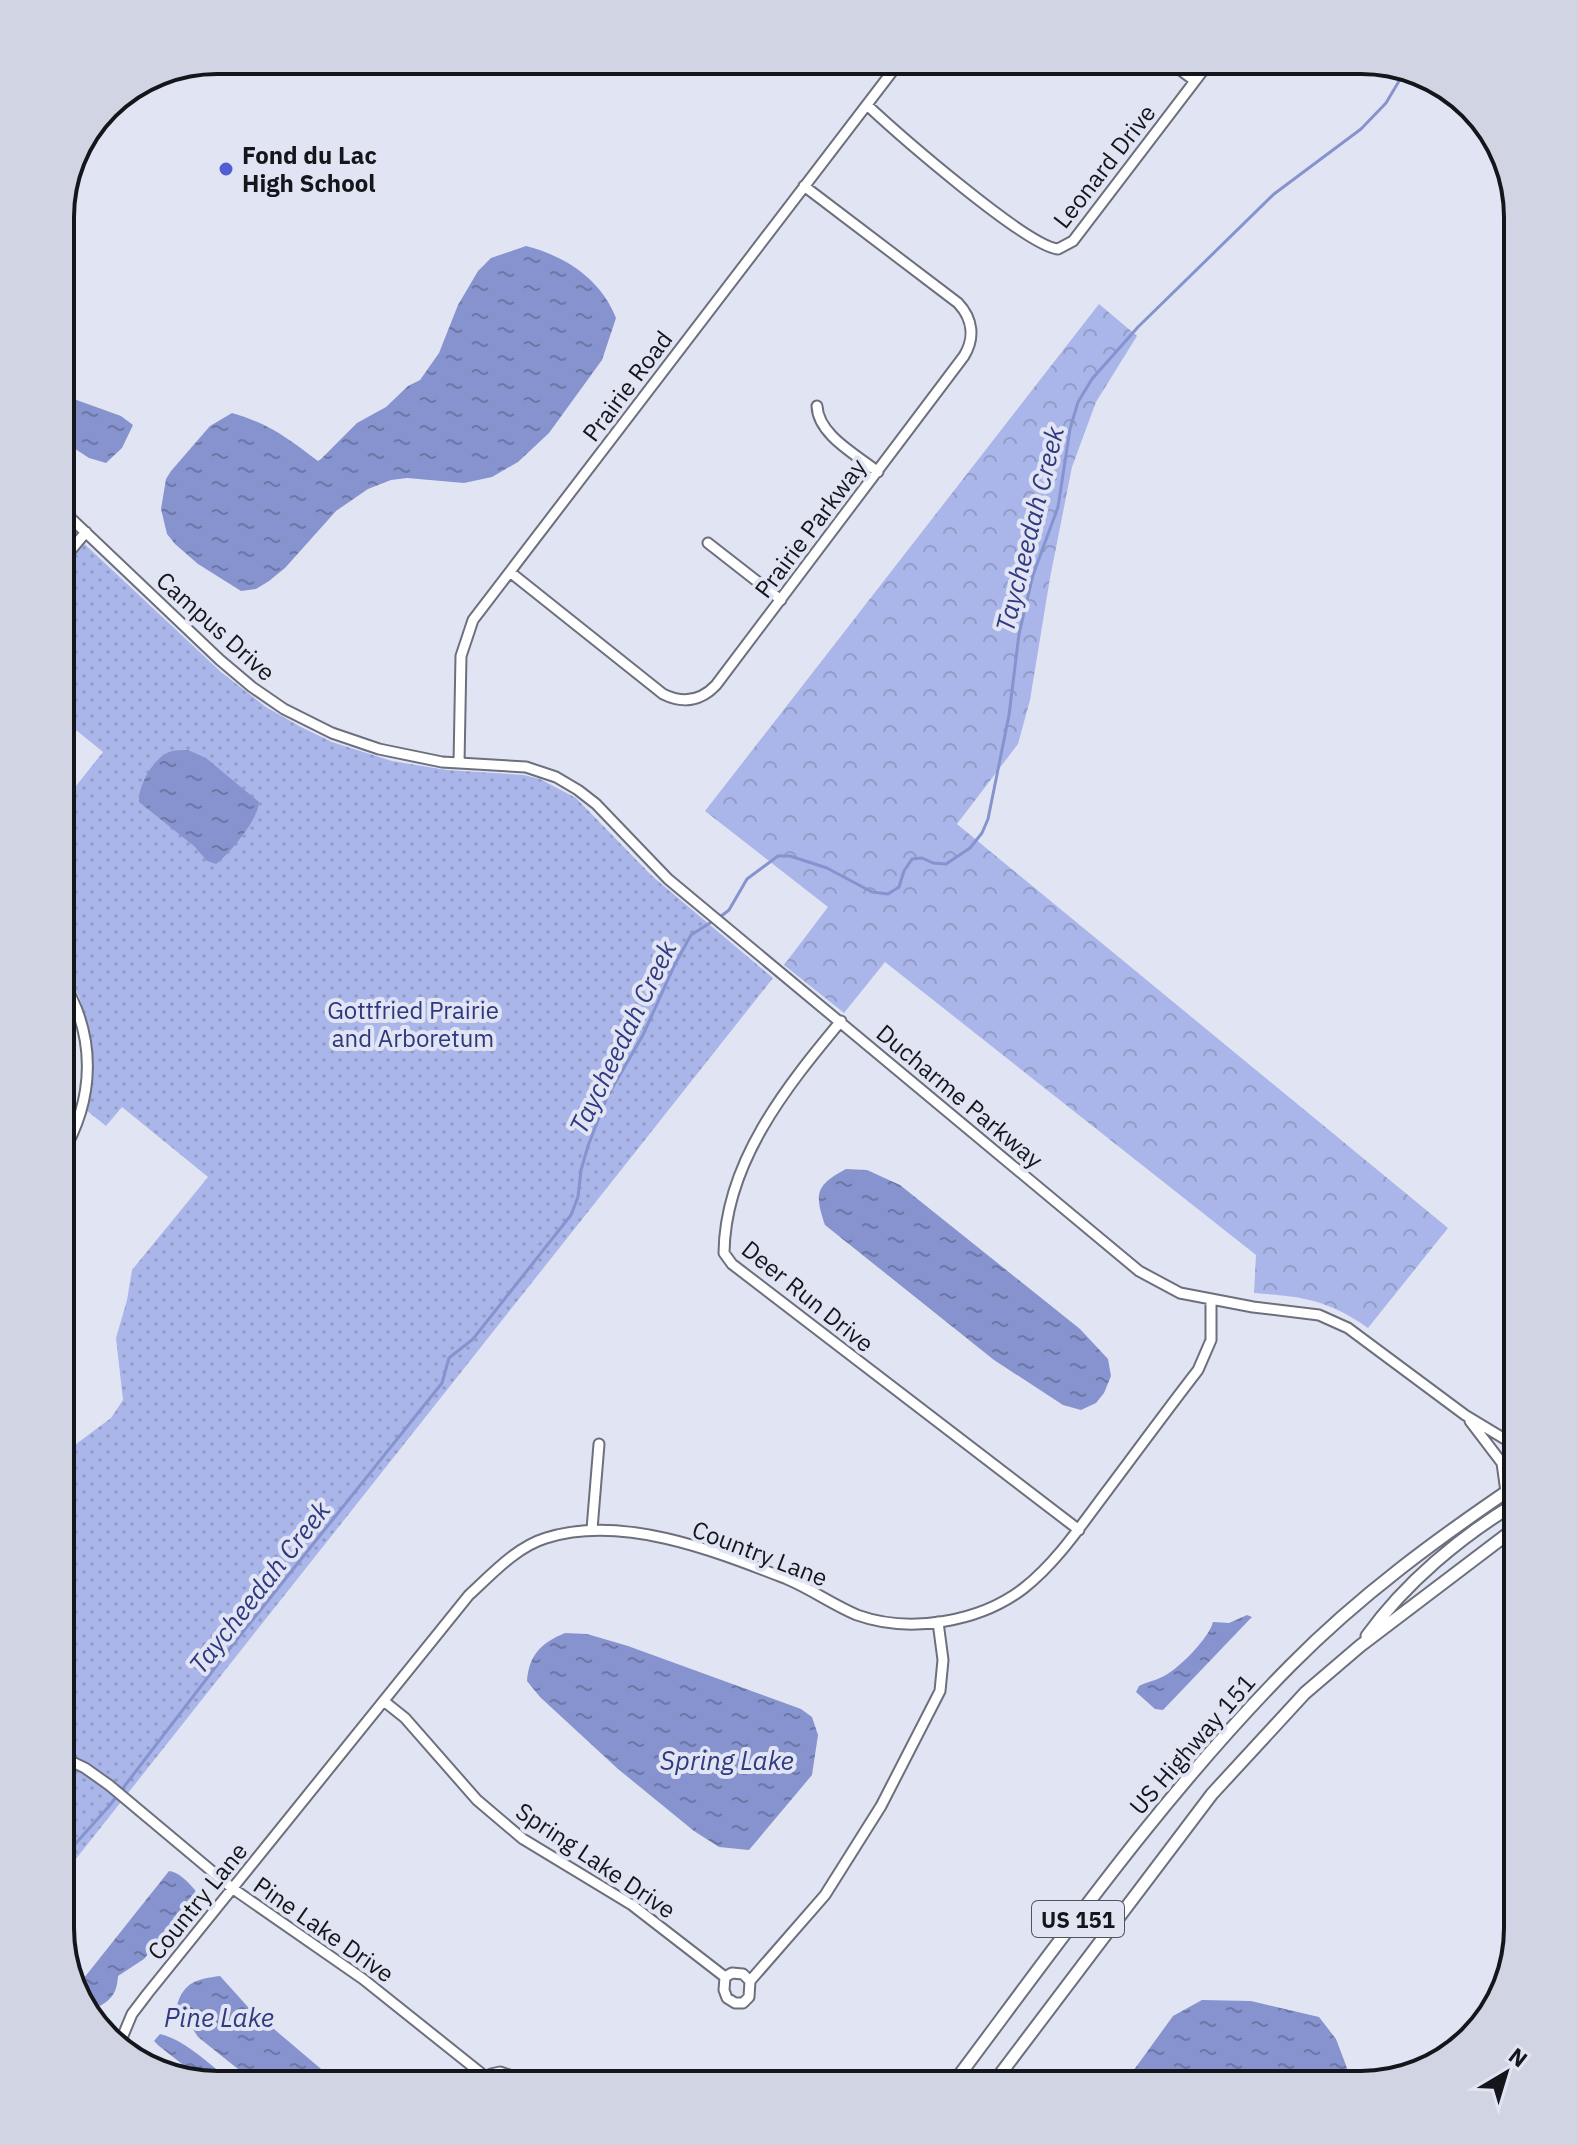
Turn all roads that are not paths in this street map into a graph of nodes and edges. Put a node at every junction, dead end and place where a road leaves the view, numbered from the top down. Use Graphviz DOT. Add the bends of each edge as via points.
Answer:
graph roads {
  1 [pos="890,74"];
  2 [pos="1186,74"];
  3 [pos="1200,74"];
  4 [pos="1195,81"];
  5 [pos="867,105"];
  6 [pos="804,186"];
  7 [pos="817,406"];
  8 [pos="878,472"];
  9 [pos="74,521"];
  10 [pos="86,532"];
  11 [pos="708,543"];
  12 [pos="74,546"];
  13 [pos="510,572"];
  14 [pos="781,600"];
  15 [pos="459,763"];
  16 [pos="74,1004"];
  17 [pos="841,1021"];
  18 [pos="74,1128"];
  19 [pos="1211,1299"];
  20 [pos="1465,1415"];
  21 [pos="1504,1439"];
  22 [pos="599,1444"];
  23 [pos="1504,1478"];
  24 [pos="1504,1493"];
  25 [pos="1504,1512"];
  26 [pos="592,1529"];
  27 [pos="1079,1530"];
  28 [pos="1504,1537"];
  29 [pos="938,1622"];
  30 [pos="1360,1646"];
  31 [pos="385,1702"];
  32 [pos="74,1763"];
  33 [pos="232,1888"];
  34 [pos="725,1977"];
  35 [pos="750,1981"];
  36 [pos="123,2035"];
  37 [pos="474,2071"];
  38 [pos="962,2071"];
  39 [pos="1003,2071"];
  1 -- 5 [label="street, Prairie Road"];
  2 -- 4 [label="street"];
  3 -- 4 [label="street, Leonard Drive"];
  4 -- 5 [label="street, Leonard Drive" via="1062,249 1041,245"];
  5 -- 6 [label="street, Prairie Road"];
  6 -- 8 [label="street, Prairie Parkway" via="962,307 970,322 970,346 962,360"];
  6 -- 13 [label="street, Prairie Road"];
  7 -- 8 [label="street" via="824,428"];
  8 -- 14 [label="street, Prairie Parkway"];
  9 -- 10 [label="street, Campus Drive"];
  10 -- 12 [label="street"];
  10 -- 15 [label="street, Campus Drive" via="267,698 355,741 405,756"];
  11 -- 14 [label="street"];
  13 -- 14 [label="street, Prairie Parkway" via="660,692 676,699 696,699 712,689"];
  13 -- 15 [label="street, Prairie Road" via="473,620 464,641"];
  15 -- 17 [label="street, Ducharme Parkway" via="526,767 569,784 596,804 645,858"];
  16 -- 18 [label="street" via="86,1039 88,1069"];
  17 -- 19 [label="street, Ducharme Parkway" via="1139,1271 1180,1293"];
  17 -- 27 [label="street, Deer Run Drive" via="785,1091 743,1167 731,1196 724,1253"];
  19 -- 20 [label="street, Ducharme Parkway" via="1319,1315 1348,1328"];
  19 -- 27 [label="street, Country Lane" via="1211,1340 1198,1370"];
  20 -- 21 [label="street, Ducharme Parkway"];
  20 -- 23 [label="street, Ducharme Parkway" via="1502,1463"];
  22 -- 26 [label="street"];
  24 -- 38 [label="main road, US Highway 151 / US 151" via="1351,1609 1206,1755"];
  25 -- 30 [label="main road" via="1391,1603"];
  26 -- 29 [label="street, Country Lane" via="694,1546 790,1580 858,1615 914,1625"];
  26 -- 31 [label="street, Country Lane" via="544,1538 510,1559 469,1595"];
  27 -- 29 [label="street, Country Lane" via="1025,1587 959,1620"];
  28 -- 30 [label="main road, US Highway 151 / US 151"];
  29 -- 35 [label="street, Spring Lake Drive" via="940,1691 881,1806 825,1895"];
  30 -- 39 [label="main road, US Highway 151 / US 151" via="1305,1693 1212,1794"];
  31 -- 33 [label="street, Country Lane"];
  31 -- 34 [label="street, Spring Lake Drive" via="477,1800 523,1839 632,1905"];
  32 -- 33 [label="street, Pine Lake Drive"];
  33 -- 36 [label="street, Country Lane" via="132,2014"];
  33 -- 37 [label="street, Pine Lake Drive" via="363,1979"];
  34 -- 35 [label="street, Spring Lake Drive" via="743,1974"];
  34 -- 35 [label="street, Spring Lake Drive" via="727,1998 735,2003 749,1997"];
}
